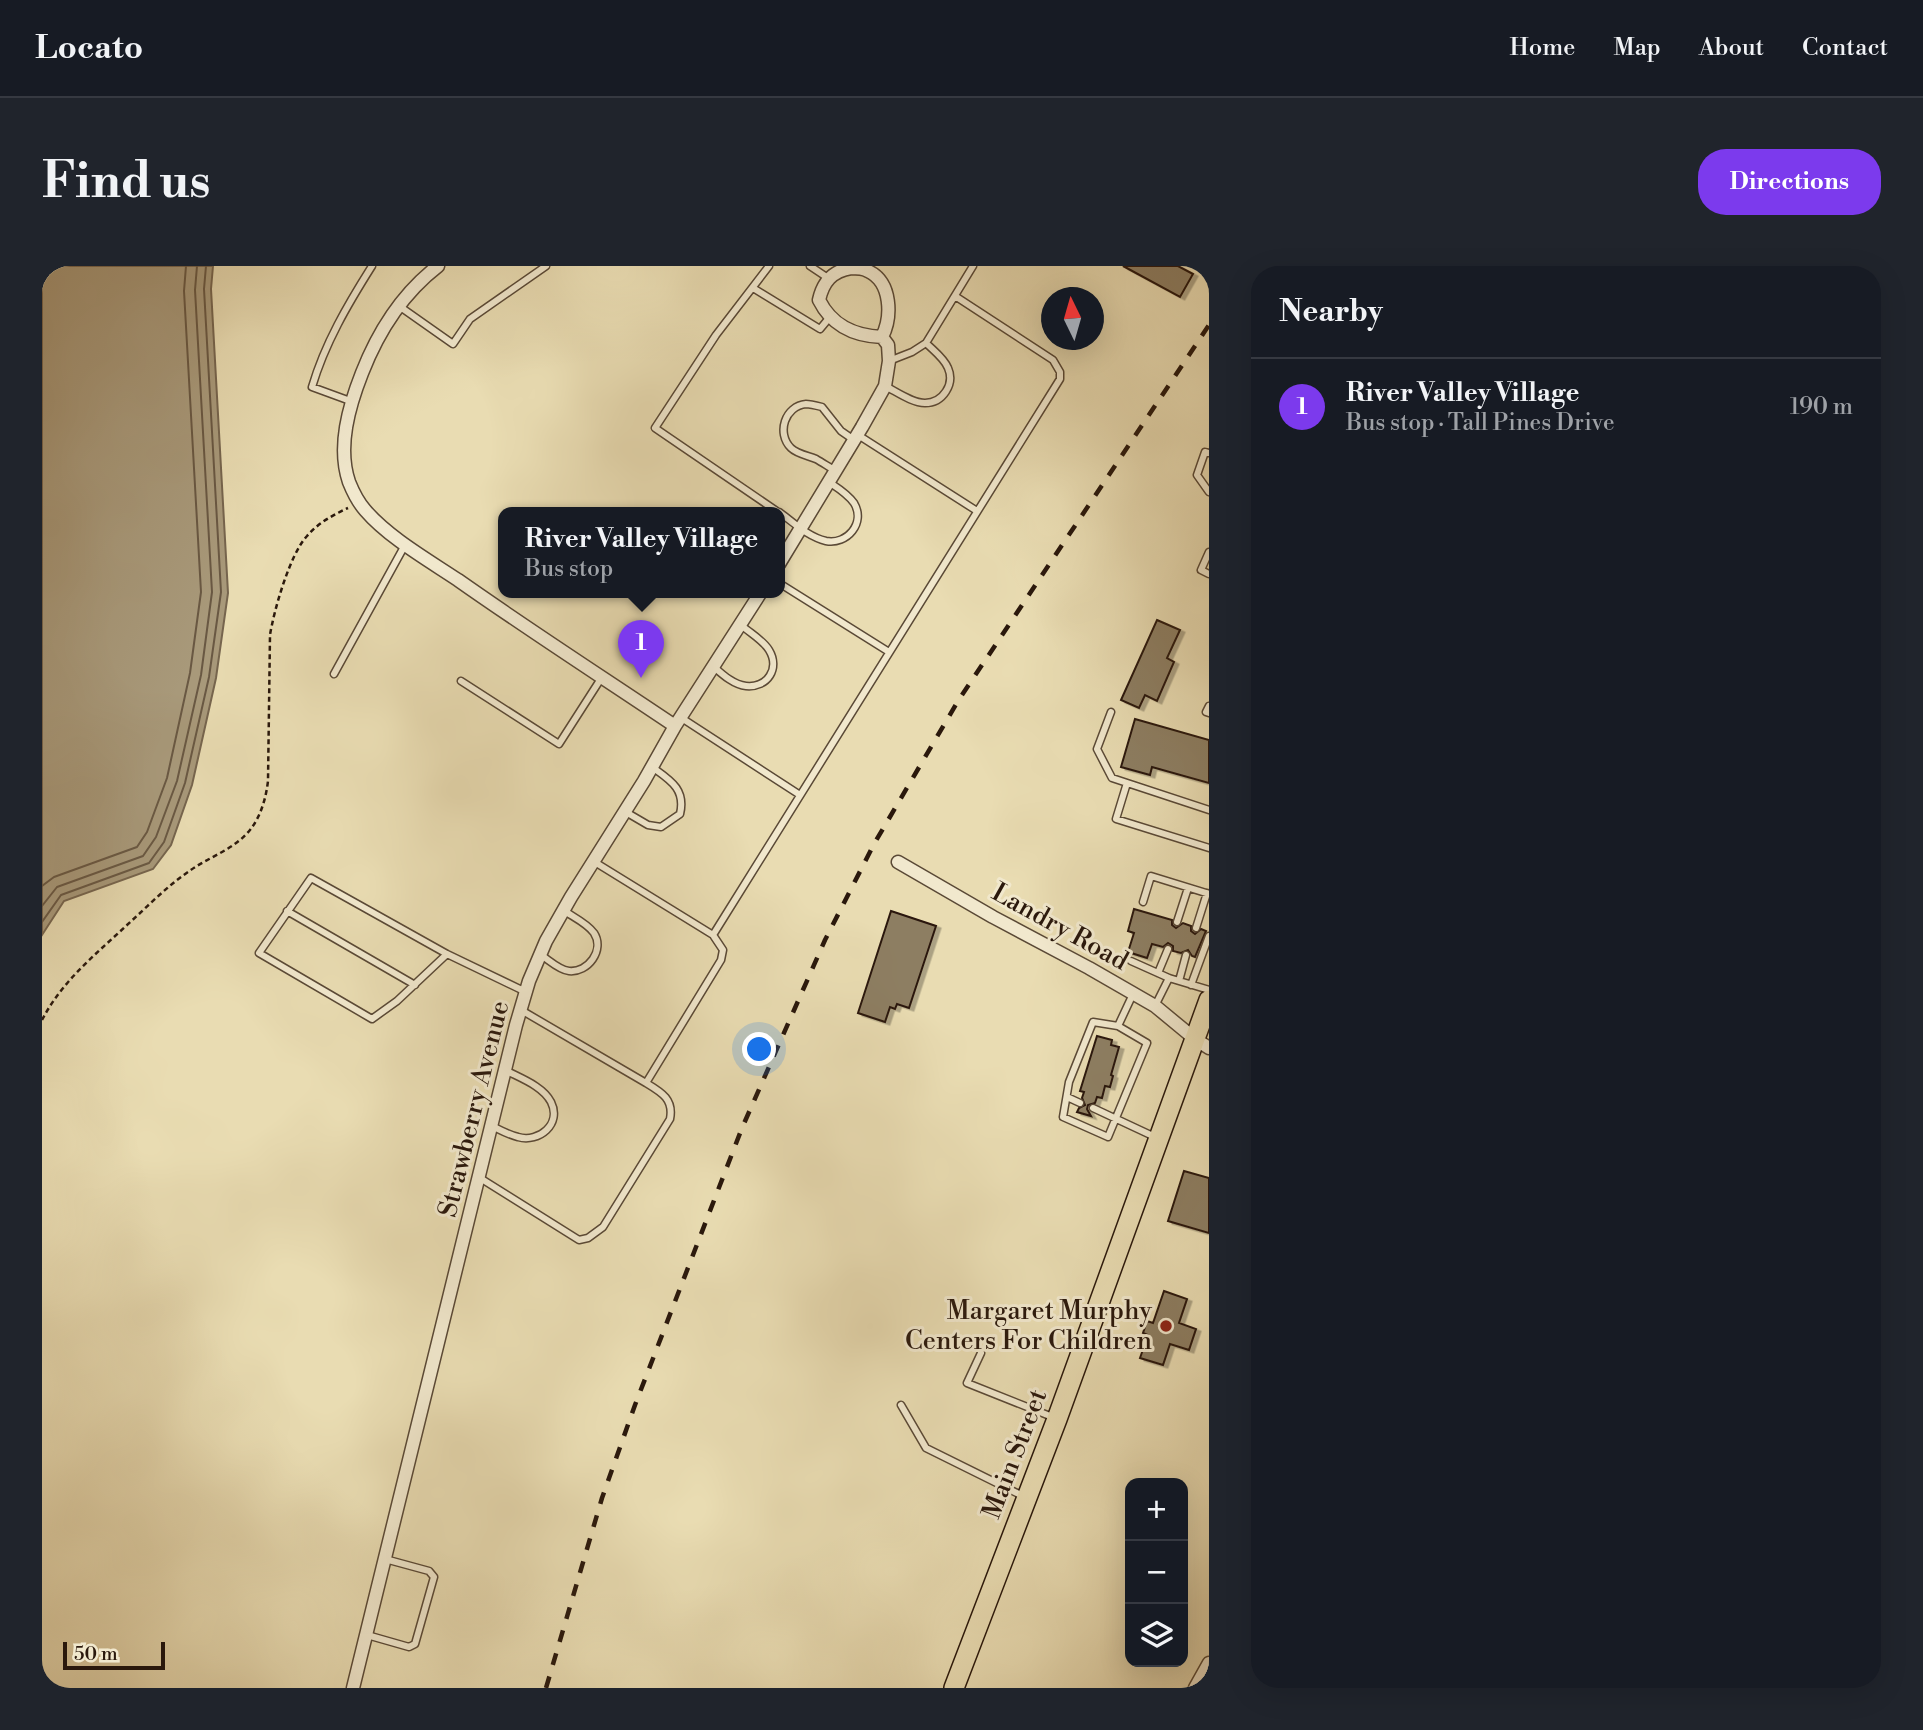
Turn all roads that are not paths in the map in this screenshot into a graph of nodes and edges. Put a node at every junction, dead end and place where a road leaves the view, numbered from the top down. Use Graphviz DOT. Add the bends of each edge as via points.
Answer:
graph roads {
  1 [pos="372,266"];
  2 [pos="438,266"];
  3 [pos="546,266"];
  4 [pos="769,266"];
  5 [pos="810,266"];
  6 [pos="973,266"];
  7 [pos="828,278"];
  8 [pos="753,288"];
  9 [pos="954,296"];
  10 [pos="398,306"];
  11 [pos="830,317"];
  12 [pos="882,337"];
  13 [pos="926,343"];
  14 [pos="889,361"];
  15 [pos="885,386"];
  16 [pos="353,402"];
  17 [pos="856,437"];
  18 [pos="1209,453"];
  19 [pos="832,477"];
  20 [pos="1209,492"];
  21 [pos="772,507"];
  22 [pos="977,511"];
  23 [pos="785,516"];
  24 [pos="801,528"];
  25 [pos="406,544"];
  26 [pos="1209,552"];
  27 [pos="785,554"];
  28 [pos="1209,574"];
  29 [pos="785,587"];
  30 [pos="757,598"];
  31 [pos="741,625"];
  32 [pos="889,652"];
  33 [pos="713,667"];
  34 [pos="334,674"];
  35 [pos="602,677"];
  36 [pos="461,681"];
  37 [pos="1209,706"];
  38 [pos="1111,712"];
  39 [pos="1209,713"];
  40 [pos="678,721"];
  41 [pos="652,767"];
  42 [pos="1127,783"];
  43 [pos="800,795"];
  44 [pos="1209,810"];
  45 [pos="624,811"];
  46 [pos="1209,848"];
  47 [pos="593,861"];
  48 [pos="898,862"];
  49 [pos="1188,888"];
  50 [pos="1208,894"];
  51 [pos="1143,902"];
  52 [pos="563,910"];
  53 [pos="287,911"];
  54 [pos="1177,922"];
  55 [pos="1196,928"];
  56 [pos="713,935"];
  57 [pos="1209,936"];
  58 [pos="1168,949"];
  59 [pos="447,954"];
  60 [pos="541,955"];
  61 [pos="1186,955"];
  62 [pos="1131,961"];
  63 [pos="1158,973"];
  64 [pos="1169,978"];
  65 [pos="1179,981"];
  66 [pos="415,985"];
  67 [pos="1191,985"];
  68 [pos="1209,990"];
  69 [pos="526,992"];
  70 [pos="1133,993"];
  71 [pos="1209,1000"];
  72 [pos="1155,1006"];
  73 [pos="521,1010"];
  74 [pos="1118,1026"];
  75 [pos="1202,1044"];
  76 [pos="505,1070"];
  77 [pos="646,1083"];
  78 [pos="1067,1097"];
  79 [pos="1080,1103"];
  80 [pos="1093,1108"];
  81 [pos="1116,1118"];
  82 [pos="492,1126"];
  83 [pos="1158,1138"];
  84 [pos="480,1178"];
  85 [pos="981,1353"];
  86 [pos="901,1405"];
  87 [pos="1057,1419"];
  88 [pos="1027,1498"];
  89 [pos="385,1559"];
  90 [pos="367,1634"];
  91 [pos="1209,1663"];
  92 [pos="353,1688"];
  93 [pos="954,1688"];
  94 [pos="1195,1688"];
  1 -- 16 [label="lane" via="320,360 312,387"];
  2 -- 10 [label="street" via="418,281"];
  3 -- 10 [label="lane" via="470,319 453,344"];
  4 -- 8 [label="lane"];
  5 -- 7 [label="lane"];
  6 -- 9 [label="lane"];
  7 -- 11 [label="street" via="819,300"];
  7 -- 12 [label="street" via="851,268 874,275 887,296 888,326"];
  8 -- 11 [label="lane" via="820,329"];
  8 -- 21 [label="lane" via="655,428"];
  9 -- 13 [label="lane"];
  9 -- 22 [label="lane" via="1053,360 1060,372"];
  10 -- 16 [label="street" via="368,358"];
  11 -- 12 [label="street" via="853,332"];
  12 -- 14 [label="street" via="888,345"];
  13 -- 14 [label="lane"];
  13 -- 15 [label="lane" via="947,366 950,375 944,395 925,403"];
  14 -- 15 [label="street"];
  15 -- 17 [label="street"];
  16 -- 25 [label="street" via="345,432 349,481 365,510"];
  17 -- 19 [label="street"];
  17 -- 19 [label="lane" via="841,431 822,407 805,404 785,419 784,437 791,448 818,460"];
  17 -- 22 [label="lane"];
  18 -- 20 [label="lane" via="1205,452 1198,475"];
  19 -- 24 [label="street"];
  19 -- 24 [label="lane" via="853,502 857,523 834,542"];
  22 -- 32 [label="lane"];
  23 -- 24 [label="lane"];
  24 -- 27 [label="street"];
  25 -- 34 [label="lane"];
  25 -- 35 [label="street"];
  26 -- 28 [label="lane" via="1201,570"];
  29 -- 32 [label="lane"];
  30 -- 31 [label="street, Strawberry Avenue"];
  31 -- 33 [label="street, Strawberry Avenue"];
  31 -- 33 [label="lane" via="770,651 774,660 768,679 746,686"];
  32 -- 43 [label="lane"];
  33 -- 40 [label="street, Strawberry Avenue"];
  35 -- 36 [label="lane" via="559,744"];
  35 -- 40 [label="street"];
  37 -- 39 [label="lane"];
  38 -- 42 [label="lane" via="1097,749 1112,778"];
  40 -- 41 [label="street, Strawberry Avenue"];
  40 -- 43 [label="lane"];
  41 -- 45 [label="street, Strawberry Avenue"];
  41 -- 45 [label="lane" via="674,782 682,803 680,814 661,827"];
  42 -- 44 [label="lane"];
  42 -- 46 [label="lane" via="1116,819"];
  43 -- 56 [label="lane"];
  45 -- 47 [label="street, Strawberry Avenue"];
  47 -- 52 [label="street, Strawberry Avenue"];
  47 -- 56 [label="lane"];
  48 -- 70 [label="street, Landry Road"];
  49 -- 50 [label="lane"];
  49 -- 51 [label="lane" via="1151,876"];
  49 -- 54 [label="lane"];
  50 -- 55 [label="lane"];
  52 -- 60 [label="street, Strawberry Avenue"];
  52 -- 60 [label="lane" via="596,937 594,958 570,971"];
  53 -- 59 [label="lane" via="311,878"];
  53 -- 66 [label="lane"];
  53 -- 66 [label="lane" via="259,953 372,1019"];
  56 -- 77 [label="lane" via="723,950 721,960"];
  57 -- 67 [label="lane"];
  58 -- 63 [label="lane"];
  59 -- 66 [label="lane"];
  59 -- 69 [label="lane"];
  60 -- 69 [label="street, Strawberry Avenue"];
  61 -- 65 [label="lane"];
  62 -- 63 [label="lane"];
  63 -- 64 [label="lane"];
  64 -- 65 [label="lane"];
  64 -- 72 [label="lane"];
  65 -- 67 [label="lane"];
  67 -- 68 [label="lane"];
  69 -- 73 [label="street, Strawberry Avenue"];
  70 -- 72 [label="street, Landry Road"];
  70 -- 74 [label="lane"];
  71 -- 75 [label="highway, Main Street"];
  72 -- 75 [label="street, Landry Road"];
  73 -- 76 [label="street, Strawberry Avenue"];
  73 -- 77 [label="lane"];
  74 -- 78 [label="lane" via="1093,1022"];
  74 -- 81 [label="lane" via="1147,1043"];
  75 -- 83 [label="highway, Main Street"];
  76 -- 82 [label="street, Strawberry Avenue"];
  76 -- 82 [label="lane" via="535,1086 550,1101 552,1123 533,1138 520,1138"];
  77 -- 84 [label="lane" via="669,1102 670,1119 603,1227 589,1238 579,1240"];
  78 -- 79 [label="lane"];
  78 -- 81 [label="lane" via="1063,1117 1108,1137"];
  80 -- 81 [label="lane"];
  81 -- 83 [label="lane"];
  82 -- 84 [label="street, Strawberry Avenue"];
  83 -- 87 [label="highway, Main Street"];
  84 -- 89 [label="street, Strawberry Avenue"];
  85 -- 87 [label="lane" via="967,1383"];
  86 -- 88 [label="lane" via="926,1448"];
  87 -- 88 [label="highway, Main Street"];
  88 -- 93 [label="highway, Main Street"];
  89 -- 90 [label="street, Strawberry Avenue"];
  89 -- 90 [label="lane" via="429,1571 434,1577 415,1644 409,1647"];
  90 -- 92 [label="street, Strawberry Avenue"];
  91 -- 94 [label="street"];
}
